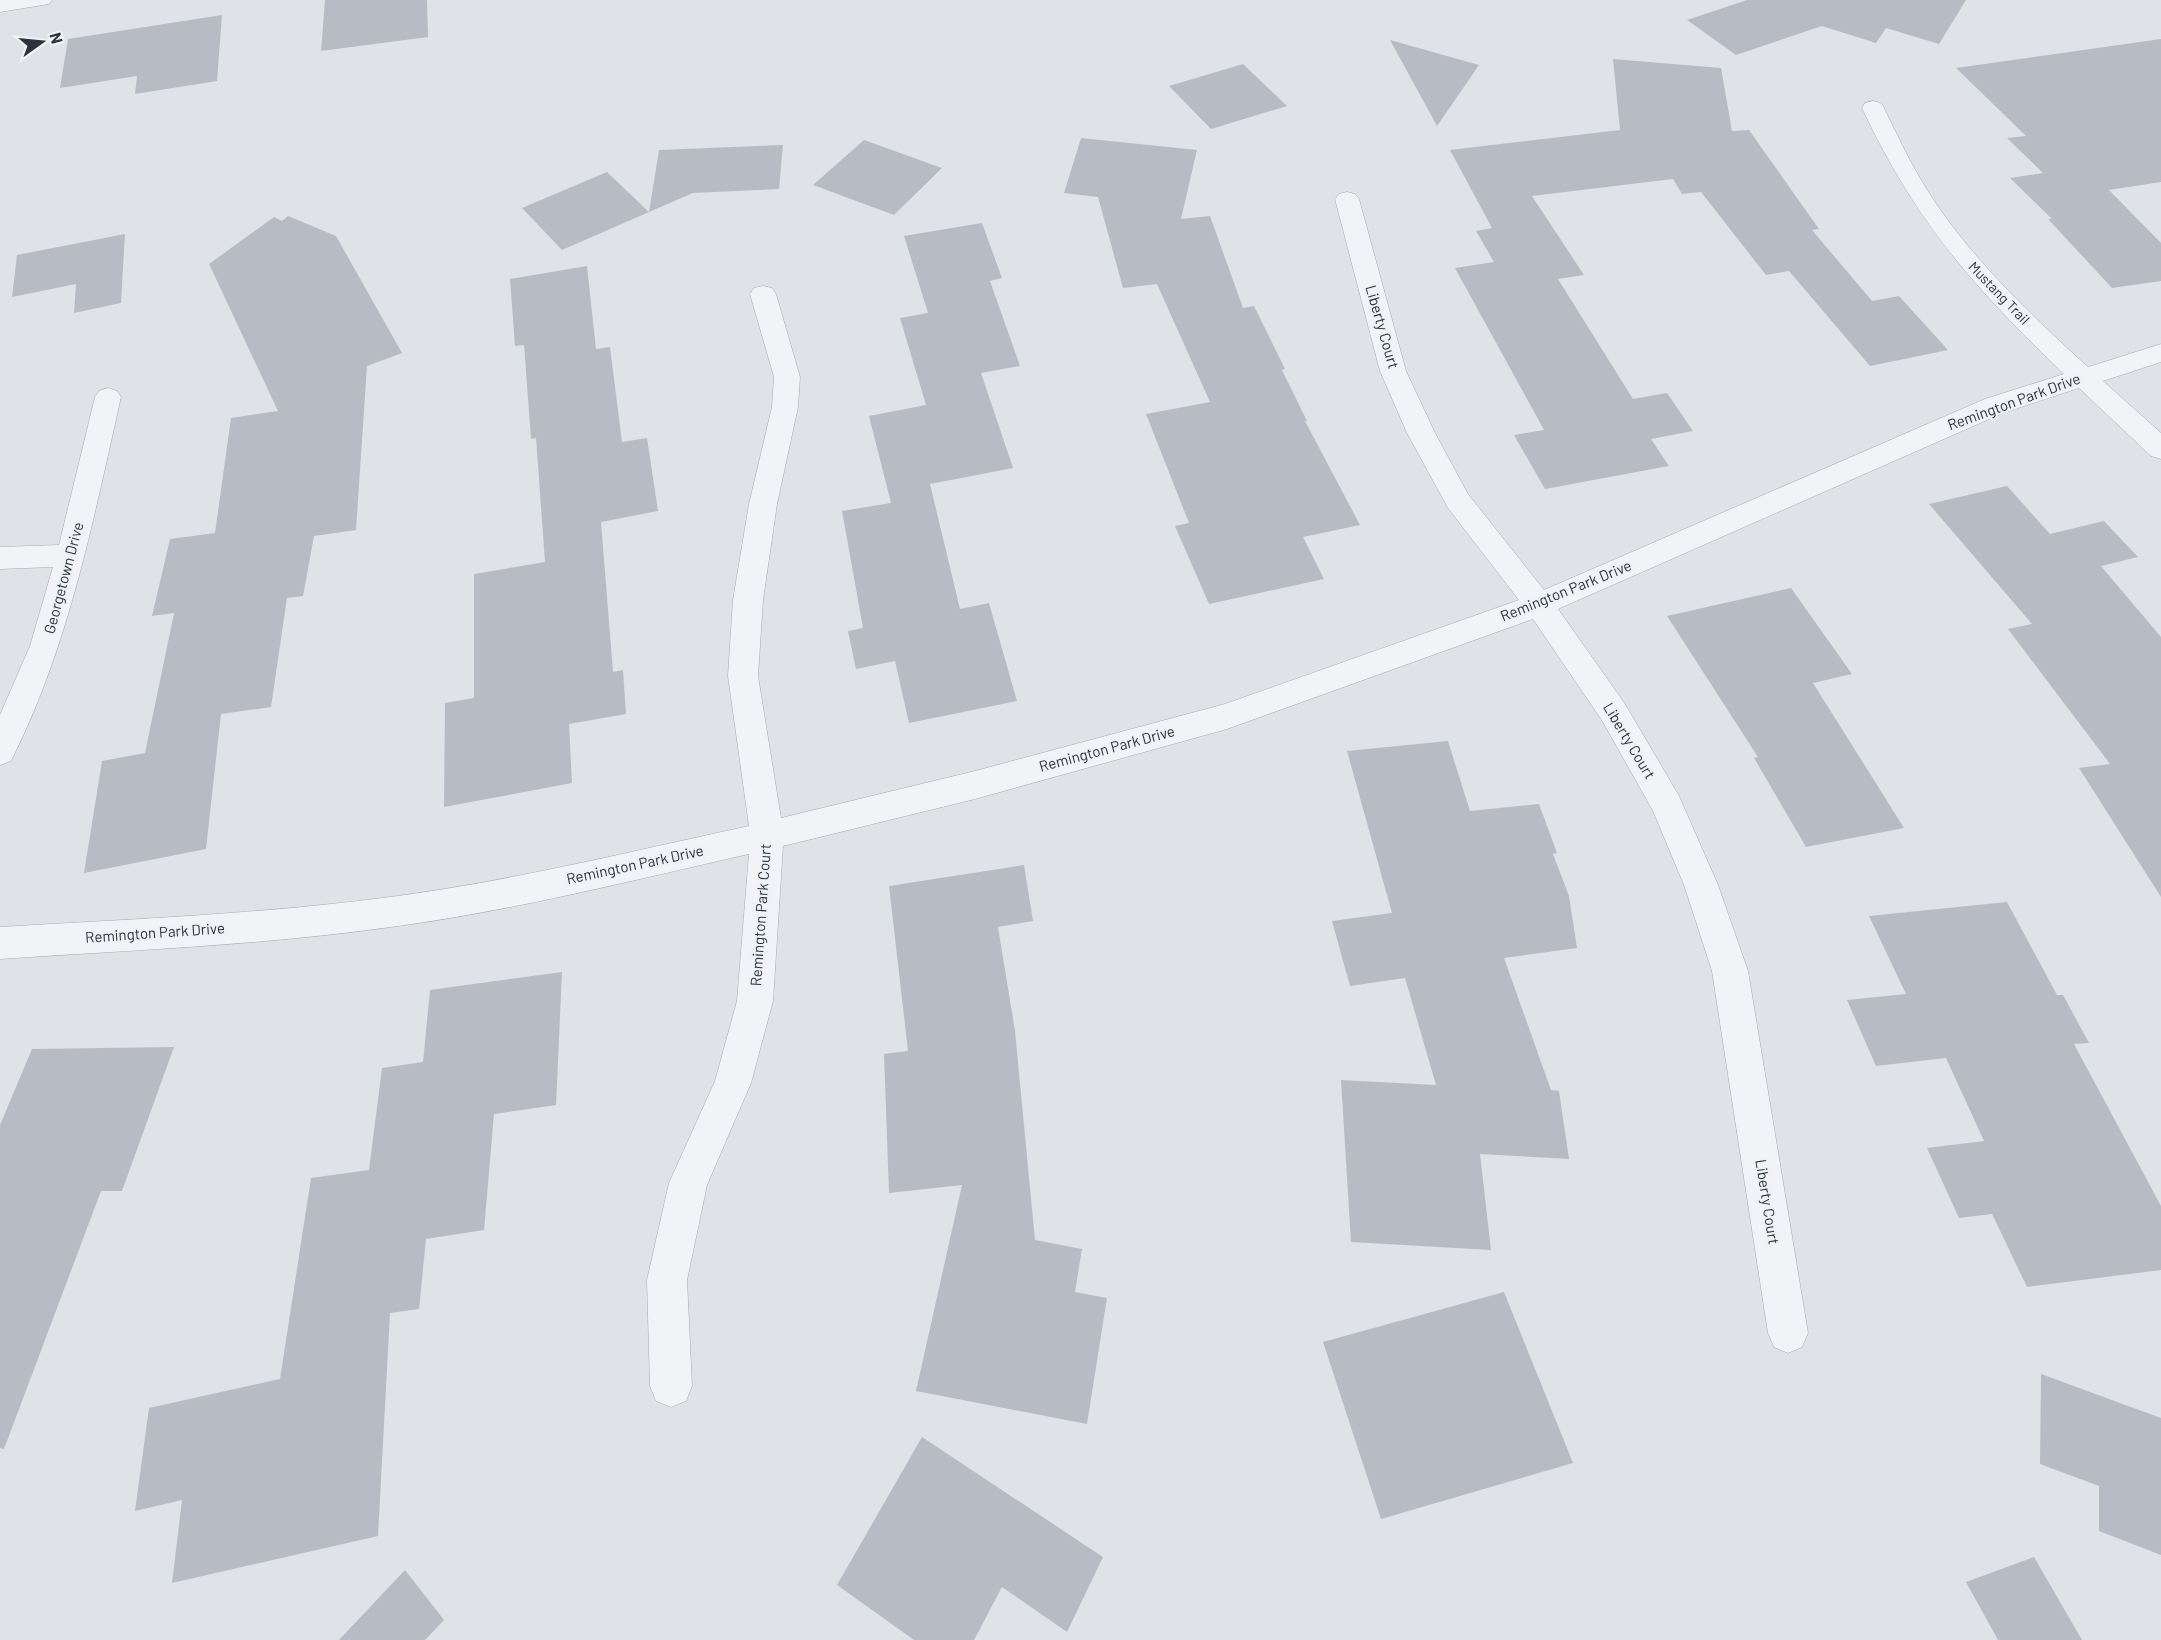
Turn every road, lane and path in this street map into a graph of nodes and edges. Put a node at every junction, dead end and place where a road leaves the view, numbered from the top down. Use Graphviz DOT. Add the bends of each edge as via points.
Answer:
graph roads {
  1 [pos="42,0"];
  2 [pos="0,6"];
  3 [pos="1873,108"];
  4 [pos="1347,199"];
  5 [pos="763,294"];
  6 [pos="2161,353"];
  7 [pos="2084,376"];
  8 [pos="108,397"];
  9 [pos="2161,449"];
  10 [pos="71,556"];
  11 [pos="0,558"];
  12 [pos="1539,605"];
  13 [pos="0,752"];
  14 [pos="767,836"];
  15 [pos="0,943"];
  16 [pos="1788,1334"];
  17 [pos="671,1386"];
  1 -- 2 [label="street"];
  3 -- 7 [label="street, Mustang Trail" via="1900,164 1936,221 2008,306"];
  4 -- 12 [label="street, Liberty Court" via="1393,371 1421,433 1458,501"];
  5 -- 14 [label="street, Remington Park Court" via="787,377 785,407 763,504 748,600 743,676"];
  6 -- 7 [label="street, Remington Park Drive"];
  7 -- 9 [label="street, Mustang Trail"];
  7 -- 12 [label="street, Remington Park Drive" via="1994,406"];
  8 -- 10 [label="street, Georgetown Drive"];
  10 -- 11 [label="street"];
  10 -- 13 [label="street, Georgetown Drive" via="45,646"];
  12 -- 14 [label="street, Remington Park Drive" via="1227,716 975,785"];
  12 -- 16 [label="street, Liberty Court" via="1620,723 1667,806 1705,895 1730,971"];
  14 -- 15 [label="street, Remington Park Drive" via="567,880 399,911 273,925"];
  14 -- 17 [label="street, Remington Park Court" via="755,1001 733,1083 688,1184 667,1280"];
}
